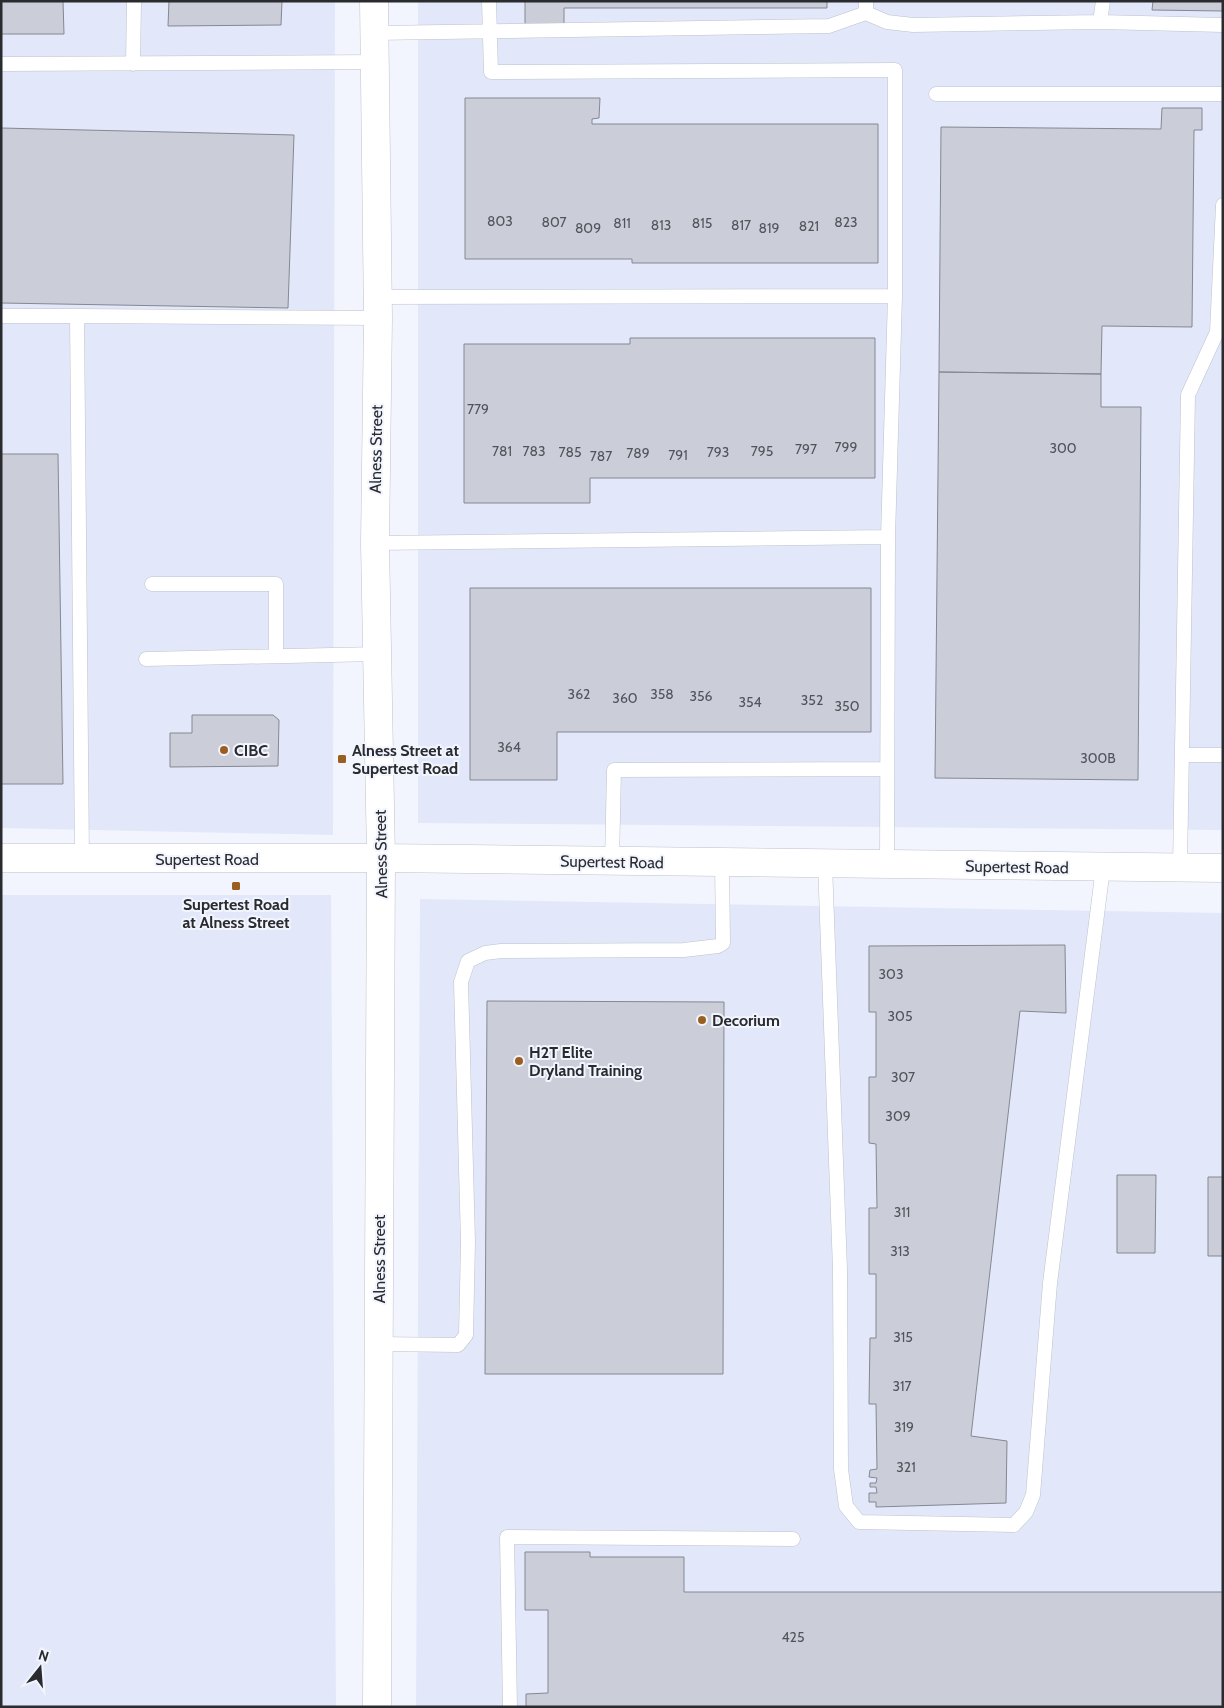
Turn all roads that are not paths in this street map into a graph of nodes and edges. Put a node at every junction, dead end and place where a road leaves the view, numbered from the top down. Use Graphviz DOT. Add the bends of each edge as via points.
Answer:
graph roads {
  1 [pos="134,1"];
  2 [pos="374,1"];
  3 [pos="489,1"];
  4 [pos="1102,1"];
  5 [pos="866,7"];
  6 [pos="1100,22"];
  7 [pos="1223,24"];
  8 [pos="490,31"];
  9 [pos="374,33"];
  10 [pos="374,62"];
  11 [pos="1,64"];
  12 [pos="133,64"];
  13 [pos="936,94"];
  14 [pos="1223,94"];
  15 [pos="1223,205"];
  16 [pos="895,296"];
  17 [pos="377,308"];
  18 [pos="1,316"];
  19 [pos="77,316"];
  20 [pos="888,537"];
  21 [pos="376,542"];
  22 [pos="152,584"];
  23 [pos="377,654"];
  24 [pos="276,656"];
  25 [pos="146,659"];
  26 [pos="1182,755"];
  27 [pos="1223,755"];
  28 [pos="887,769"];
  29 [pos="1,858"];
  30 [pos="381,858"];
  31 [pos="82,859"];
  32 [pos="612,862"];
  33 [pos="722,863"];
  34 [pos="825,864"];
  35 [pos="887,865"];
  36 [pos="1180,867"];
  37 [pos="1103,868"];
  38 [pos="1223,868"];
  39 [pos="379,1344"];
  40 [pos="794,1539"];
  41 [pos="377,1707"];
  42 [pos="510,1707"];
  1 -- 12 [label="lane"];
  2 -- 9 [label="street, Alness Street"];
  3 -- 8 [label="lane"];
  4 -- 6 [label="lane"];
  5 -- 6 [label="lane" via="886,22 913,26"];
  5 -- 8 [label="lane" via="829,26"];
  6 -- 7 [label="lane"];
  8 -- 9 [label="lane"];
  8 -- 16 [label="lane" via="491,72 895,70"];
  9 -- 10 [label="street, Alness Street"];
  10 -- 12 [label="lane"];
  10 -- 17 [label="street, Alness Street"];
  11 -- 12 [label="lane"];
  13 -- 14 [label="lane"];
  15 -- 26 [label="lane" via="1217,332 1188,395"];
  16 -- 17 [label="lane"];
  16 -- 20 [label="lane"];
  17 -- 19 [label="lane"];
  17 -- 21 [label="street, Alness Street"];
  18 -- 19 [label="lane"];
  19 -- 31 [label="lane"];
  20 -- 21 [label="lane"];
  20 -- 28 [label="lane"];
  21 -- 23 [label="street, Alness Street"];
  22 -- 24 [label="lane" via="276,584"];
  23 -- 24 [label="lane"];
  23 -- 30 [label="street, Alness Street"];
  24 -- 25 [label="lane"];
  26 -- 27 [label="lane"];
  26 -- 36 [label="lane"];
  28 -- 32 [label="lane" via="614,770"];
  28 -- 35 [label="lane"];
  29 -- 31 [label="street, Supertest Road"];
  30 -- 31 [label="street, Supertest Road"];
  30 -- 32 [label="street, Supertest Road"];
  30 -- 39 [label="street, Alness Street"];
  32 -- 33 [label="street, Supertest Road"];
  33 -- 34 [label="street, Supertest Road"];
  33 -- 39 [label="lane" via="724,930 723,943 718,946 684,950 484,953 468,961 462,982 468,1242 466,1335 458,1345"];
  34 -- 35 [label="street, Supertest Road"];
  34 -- 37 [label="lane" via="840,1269 841,1469 846,1506 860,1522 1014,1524 1026,1512 1033,1495 1050,1283"];
  35 -- 37 [label="street, Supertest Road"];
  36 -- 37 [label="street, Supertest Road"];
  36 -- 38 [label="street, Supertest Road"];
  39 -- 41 [label="street, Alness Street"];
  40 -- 42 [label="lane" via="507,1537"];
}
